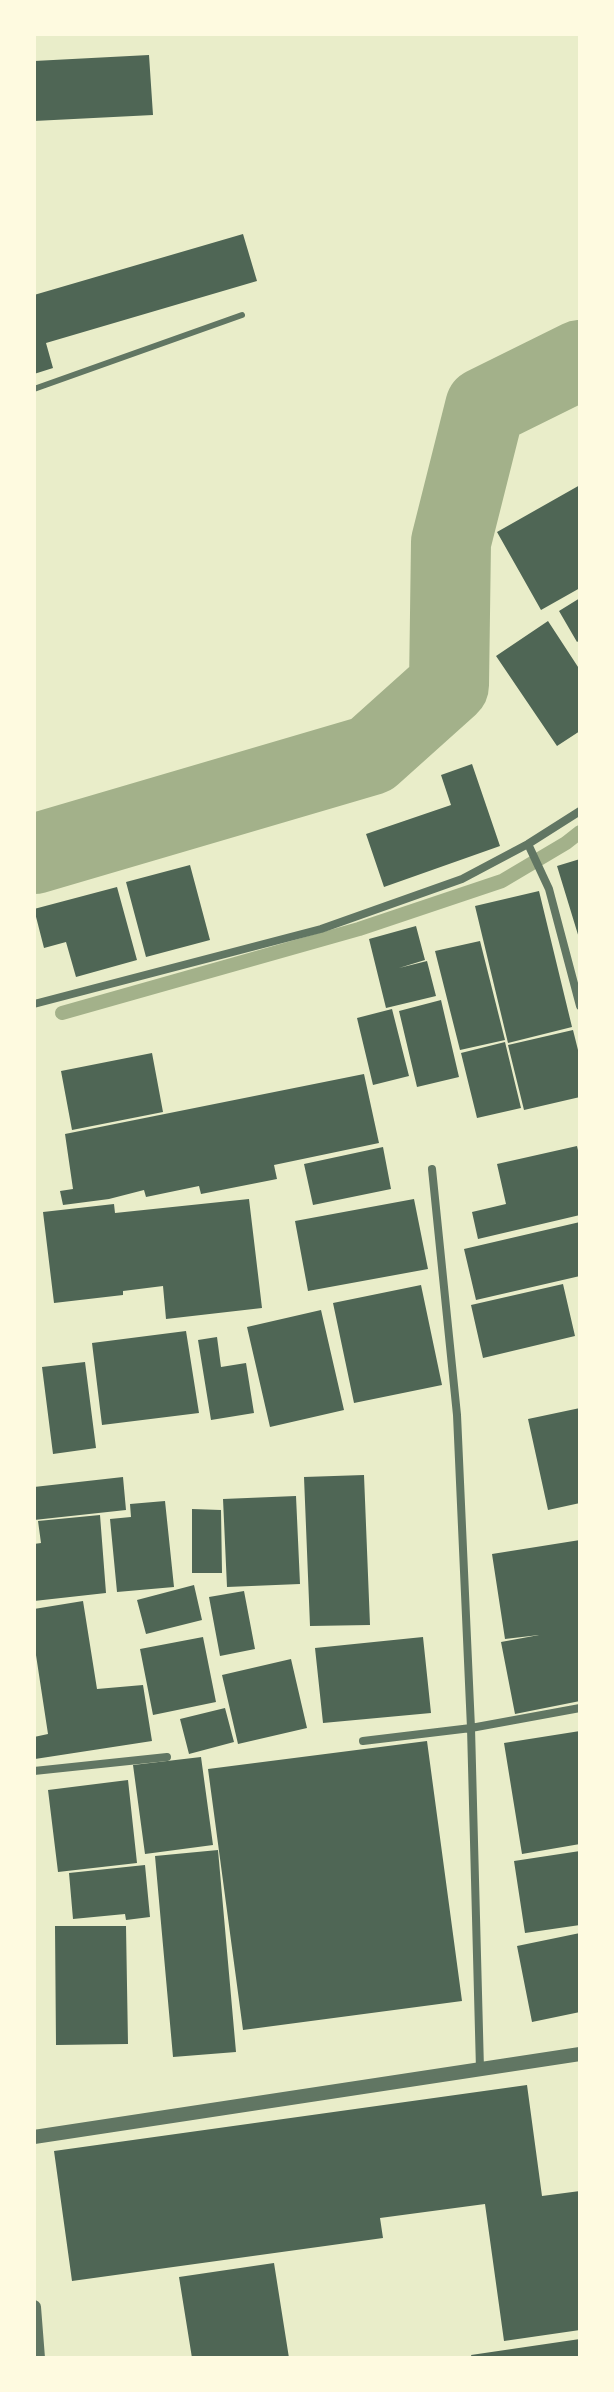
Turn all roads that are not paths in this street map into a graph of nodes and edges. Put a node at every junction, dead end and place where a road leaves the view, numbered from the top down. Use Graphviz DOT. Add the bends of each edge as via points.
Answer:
graph roads {
  1 [pos="242,315"];
  2 [pos="34,389"];
  3 [pos="580,811"];
  4 [pos="529,847"];
  5 [pos="34,1004"];
  6 [pos="580,1006"];
  7 [pos="432,1169"];
  8 [pos="580,1708"];
  9 [pos="471,1728"];
  10 [pos="363,1741"];
  11 [pos="167,1757"];
  12 [pos="34,1771"];
  13 [pos="580,2054"];
  14 [pos="480,2069"];
  15 [pos="34,2137"];
  16 [pos="34,2307"];
  17 [pos="38,2358"];
  1 -- 2 [label="lane"];
  3 -- 4 [label="street"];
  4 -- 5 [label="street" via="462,879 321,929"];
  4 -- 6 [label="street" via="542,871"];
  7 -- 9 [label="street" via="457,1415"];
  8 -- 9 [label="street"];
  9 -- 10 [label="street"];
  9 -- 14 [label="street"];
  11 -- 12 [label="street"];
  13 -- 14 [label="street"];
  14 -- 15 [label="street"];
  16 -- 17 [label="street"];
}
